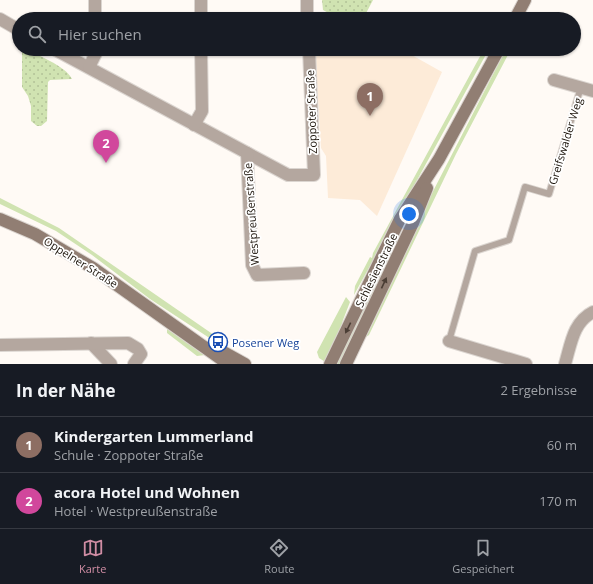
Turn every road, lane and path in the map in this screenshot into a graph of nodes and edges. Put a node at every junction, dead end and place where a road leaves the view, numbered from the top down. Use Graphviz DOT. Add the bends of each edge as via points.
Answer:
graph roads {
  1 [pos="95,0"];
  2 [pos="201,0"];
  3 [pos="307,0"];
  4 [pos="525,0"];
  5 [pos="96,12"];
  6 [pos="201,12"];
  7 [pos="307,12"];
  8 [pos="519,12"];
  9 [pos="0,19"];
  10 [pos="12,26"];
  11 [pos="68,56"];
  12 [pos="94,56"];
  13 [pos="201,56"];
  14 [pos="309,56"];
  15 [pos="495,56"];
  16 [pos="89,67"];
  17 [pos="554,80"];
  18 [pos="587,89"];
  19 [pos="194,125"];
  20 [pos="248,153"];
  21 [pos="439,159"];
  22 [pos="314,175"];
  23 [pos="0,219"];
  24 [pos="304,273"];
  25 [pos="593,312"];
  26 [pos="158,314"];
  27 [pos="449,341"];
  28 [pos="91,343"];
  29 [pos="0,345"];
  30 [pos="112,364"];
  31 [pos="134,364"];
  32 [pos="228,364"];
  33 [pos="245,364"];
  34 [pos="330,364"];
  35 [pos="346,364"];
  36 [pos="526,364"];
  37 [pos="565,364"];
  1 -- 5 [label="street"];
  2 -- 6 [label="street"];
  3 -- 7 [label="street"];
  4 -- 8 [label="street"];
  9 -- 10 [label="street"];
  11 -- 16 [label="street, Westpreußenstraße"];
  12 -- 16 [label="street"];
  13 -- 19 [label="street" via="202,111"];
  14 -- 22 [label="street, Zoppoter Straße"];
  15 -- 21 [label="street, Schlesienstraße"];
  16 -- 19 [label="street, Westpreußenstraße"];
  17 -- 18 [label="street"];
  18 -- 27 [label="lane, Greifswalder Weg" via="549,194 525,187 509,240 475,251"];
  19 -- 20 [label="street, Westpreußenstraße"];
  20 -- 22 [label="street, Westpreußenstraße" via="288,175"];
  20 -- 24 [label="street, Westpreußenstraße" via="252,265 257,275"];
  21 -- 34 [label="street, Schlesienstraße, one-way" via="400,219"];
  35 -- 21 [label="street, Schlesienstraße, one-way" via="413,223"];
  23 -- 26 [label="street, Oppelner Straße" via="36,234 79,259"];
  25 -- 37 [label="street" via="575,328"];
  26 -- 32 [label="street, Oppelner Straße"];
  26 -- 33 [label="street, Oppelner Straße"];
  27 -- 36 [label="street, Greifswalder Weg"];
  28 -- 29 [label="street"];
  28 -- 30 [label="street"];
  28 -- 31 [label="street" via="128,342 141,354"];
}
